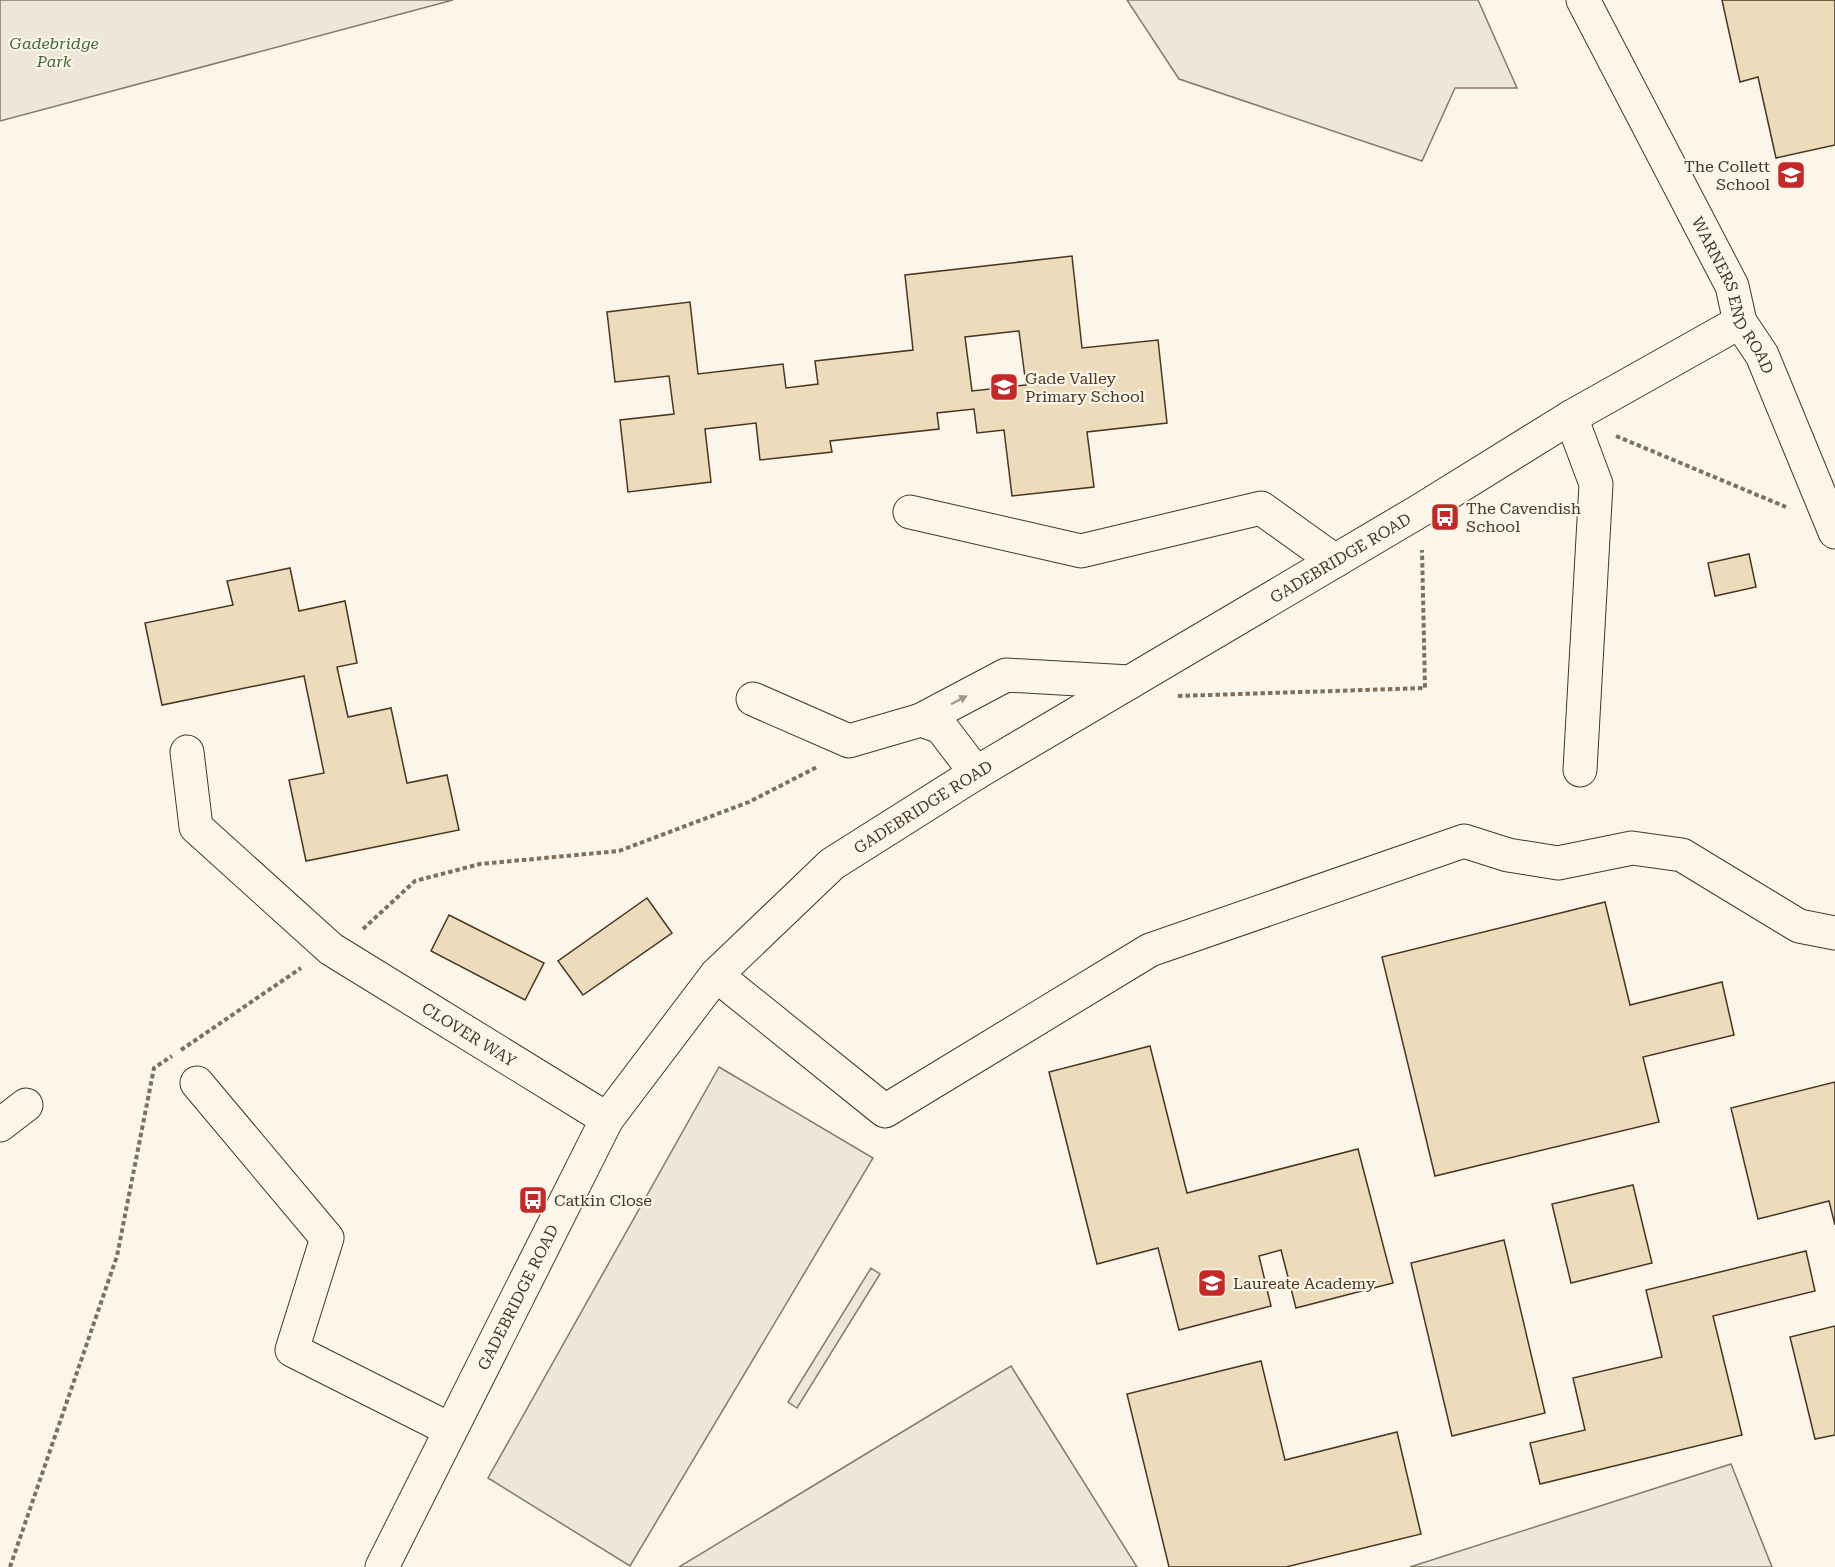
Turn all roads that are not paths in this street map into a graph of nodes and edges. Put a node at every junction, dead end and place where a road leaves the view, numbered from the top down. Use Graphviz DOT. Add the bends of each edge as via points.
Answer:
graph roads {
  1 [pos="1583,0"];
  2 [pos="1740,321"];
  3 [pos="1571,417"];
  4 [pos="910,512"];
  5 [pos="1832,517"];
  6 [pos="1335,561"];
  7 [pos="1132,680"];
  8 [pos="753,699"];
  9 [pos="921,720"];
  10 [pos="187,752"];
  11 [pos="1580,770"];
  12 [pos="976,773"];
  13 [pos="1835,933"];
  14 [pos="716,975"];
  15 [pos="197,1083"];
  16 [pos="27,1105"];
  17 [pos="607,1119"];
  18 [pos="0,1125"];
  19 [pos="449,1429"];
  20 [pos="382,1567"];
  1 -- 2 [label="street, WARNERS END ROAD" via="1732,286"];
  2 -- 3 [label="street, GADEBRIDGE ROAD"];
  2 -- 5 [label="street, WARNERS END ROAD" via="1762,355"];
  3 -- 6 [label="street, GADEBRIDGE ROAD"];
  3 -- 11 [label="street" via="1596,484"];
  4 -- 6 [label="street" via="1081,551 1261,508"];
  6 -- 7 [label="street, GADEBRIDGE ROAD"];
  9 -- 7 [label="street, one-way" via="1006,675"];
  7 -- 12 [label="street, GADEBRIDGE ROAD"];
  8 -- 9 [label="street" via="849,741"];
  9 -- 12 [label="street" via="941,727"];
  10 -- 17 [label="street, CLOVER WAY" via="196,827 331,949"];
  12 -- 14 [label="street, GADEBRIDGE ROAD" via="832,864"];
  13 -- 14 [label="street" via="1798,926 1682,855 1632,848 1558,863 1508,855 1464,841 1150,950 885,1112"];
  14 -- 17 [label="street, GADEBRIDGE ROAD"];
  15 -- 19 [label="street" via="327,1238 292,1350"];
  16 -- 18 [label="street"];
  17 -- 19 [label="street, GADEBRIDGE ROAD"];
  19 -- 20 [label="street, GADEBRIDGE ROAD"];
}
